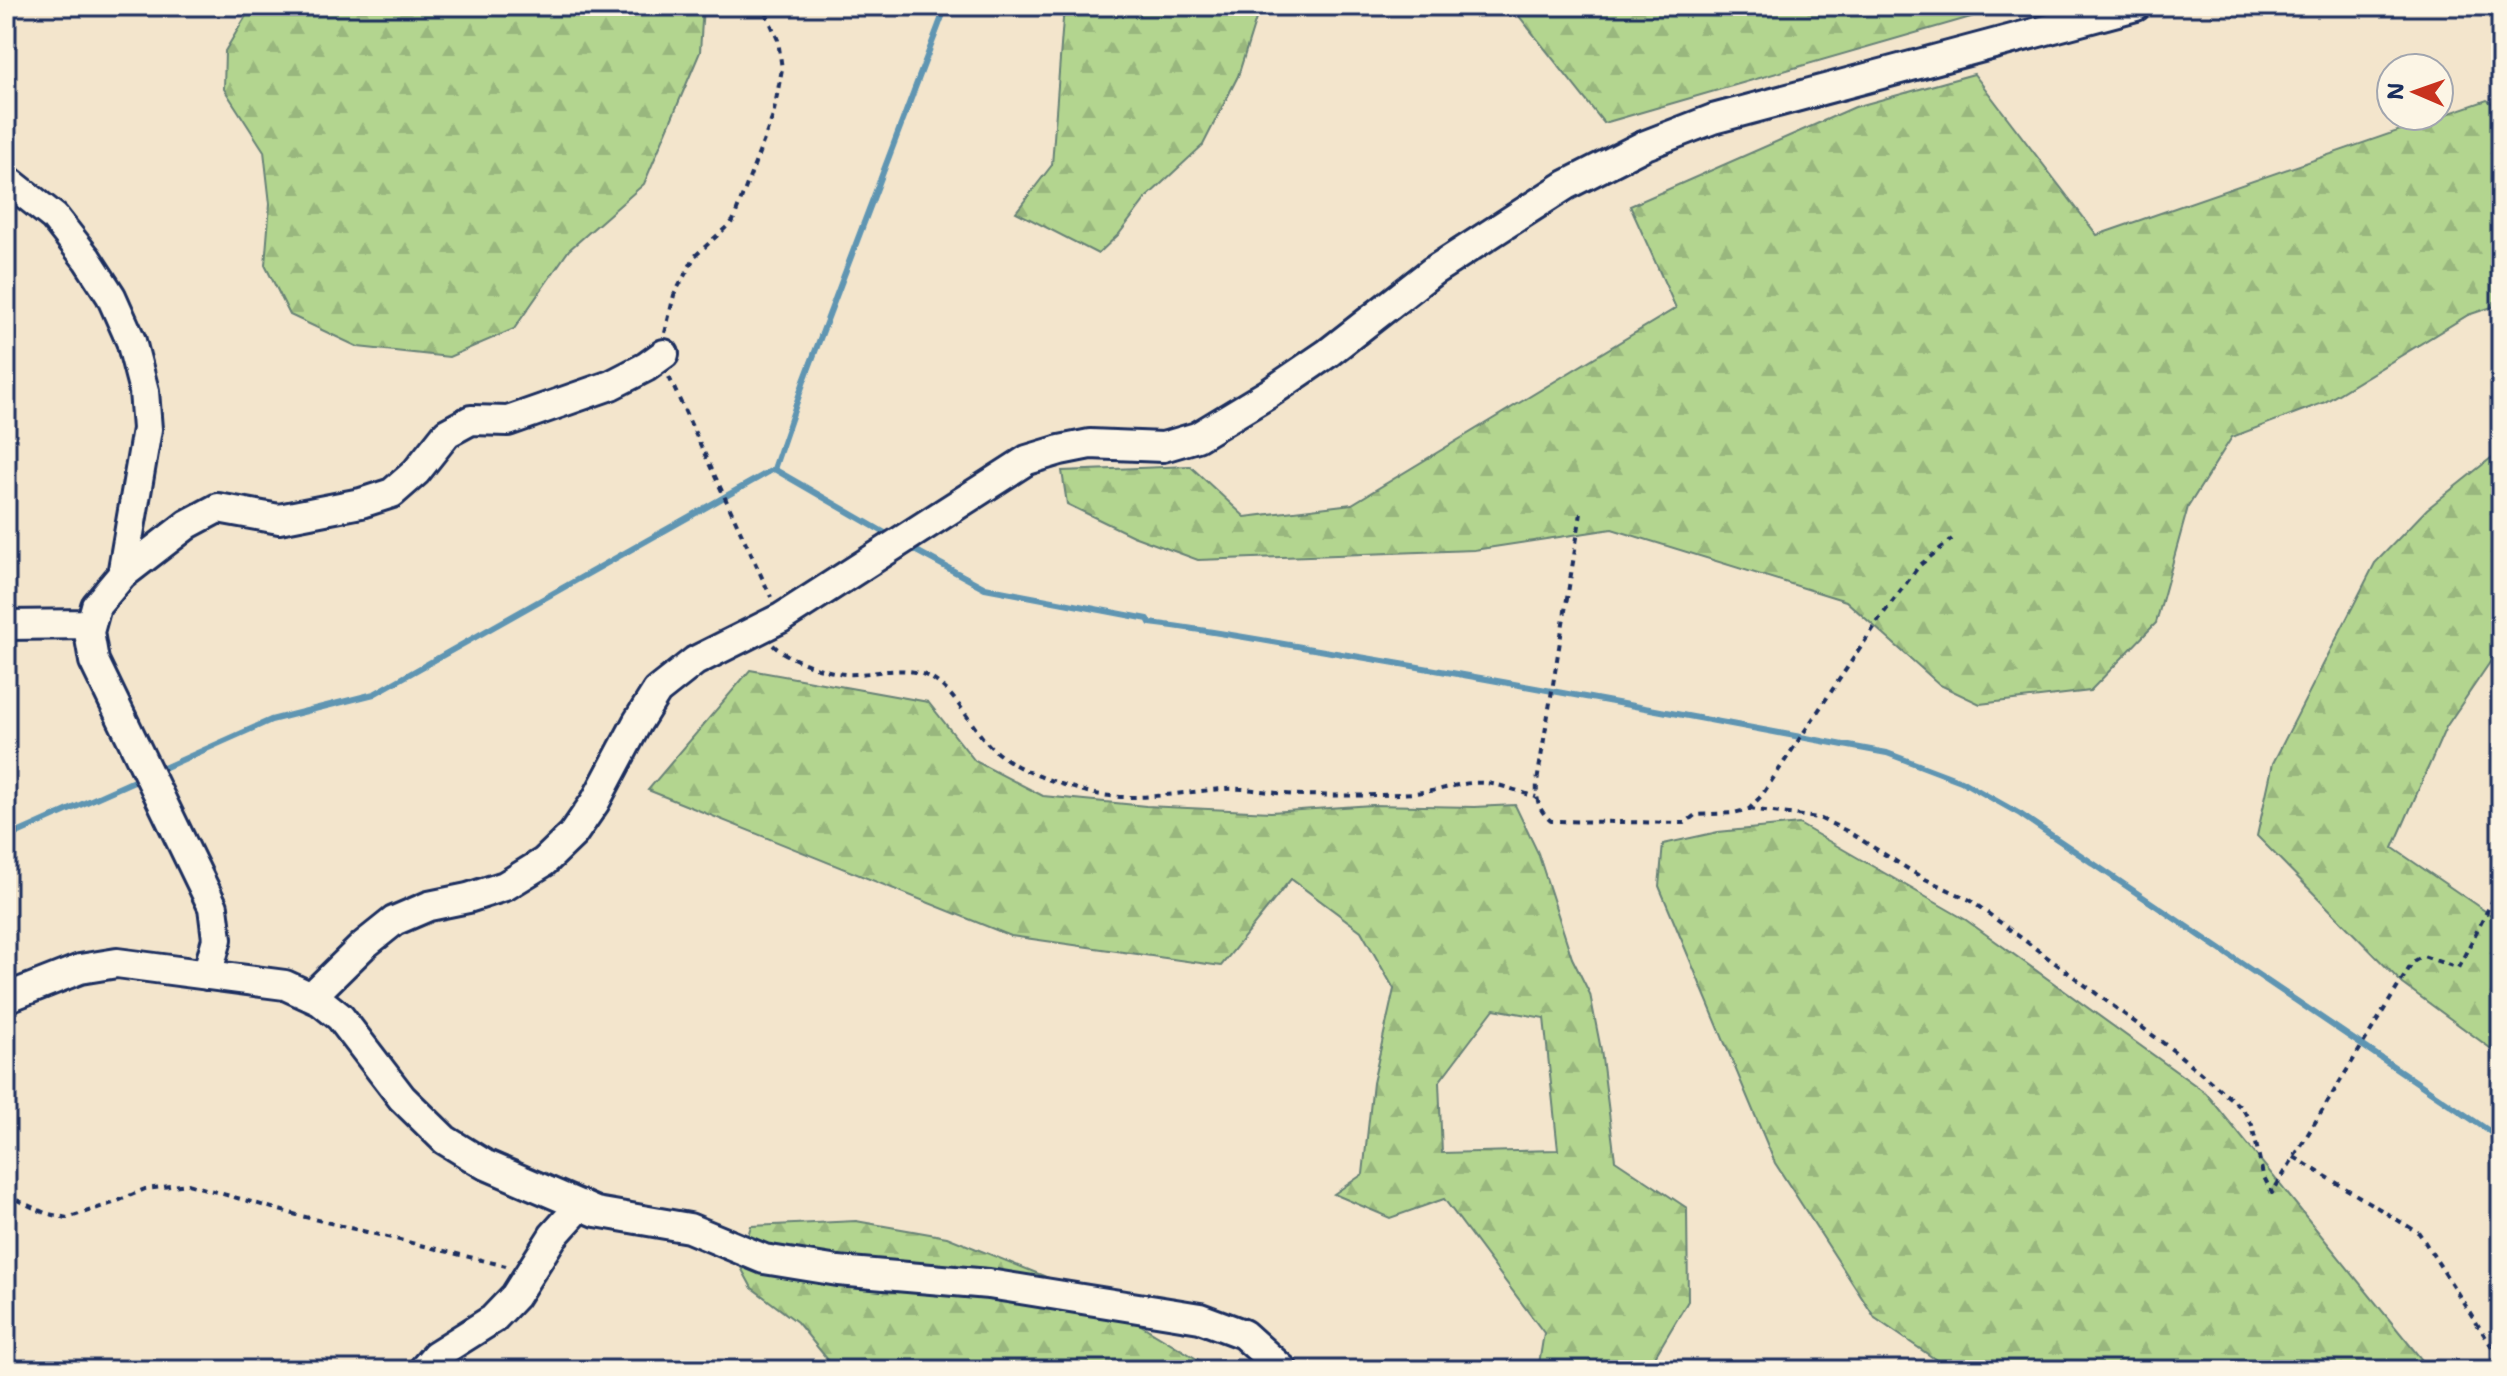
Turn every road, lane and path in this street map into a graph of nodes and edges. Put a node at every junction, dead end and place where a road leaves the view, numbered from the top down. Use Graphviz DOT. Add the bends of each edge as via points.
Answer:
graph roads {
  1 [pos="763,6"];
  2 [pos="2136,6"];
  3 [pos="6,179"];
  4 [pos="664,354"];
  5 [pos="1581,513"];
  6 [pos="1952,539"];
  7 [pos="122,575"];
  8 [pos="91,624"];
  9 [pos="769,624"];
  10 [pos="6,625"];
  11 [pos="1536,797"];
  12 [pos="1749,809"];
  13 [pos="2501,884"];
  14 [pos="207,975"];
  15 [pos="311,997"];
  16 [pos="6,998"];
  17 [pos="2294,1157"];
  18 [pos="6,1195"];
  19 [pos="581,1205"];
  20 [pos="536,1263"];
  21 [pos="2501,1361"];
  22 [pos="423,1370"];
  23 [pos="1283,1370"];
  1 -- 4 [label="path" via="778,40 782,69 773,116 733,221 695,256 674,295"];
  2 -- 9 [label="street" via="1713,119 1643,146 1566,185 1433,271 1328,353 1197,437 1163,447 1090,444 1027,460"];
  3 -- 7 [label="street" via="54,217 87,259 131,341 147,429"];
  4 -- 7 [label="street" via="611,385 508,421 471,420 447,433 392,493 279,519 218,508 188,524"];
  4 -- 9 [label="path"];
  5 -- 11 [label="path"];
  6 -- 12 [label="path" via="1919,566"];
  7 -- 8 [label="street" via="96,606"];
  8 -- 10 [label="street"];
  8 -- 14 [label="street" via="94,661 213,907 217,939"];
  9 -- 11 [label="path" via="780,652 823,669 846,674 907,669 930,677 994,750 1018,766 1094,793 1142,798 1228,788 1301,795 1377,794 1486,783"];
  9 -- 15 [label="street" via="695,661 657,691 588,813 544,862 505,886 394,921"];
  11 -- 12 [label="path" via="1551,821 1685,823 1695,815"];
  12 -- 17 [label="path" via="1819,818 1970,900 2178,1054 2243,1109 2272,1193"];
  13 -- 17 [label="path" via="2458,968 2423,956 2413,962"];
  14 -- 15 [label="street" via="285,985"];
  14 -- 16 [label="street" via="117,963 80,969"];
  15 -- 19 [label="street" via="340,1017 402,1098 445,1140 484,1164"];
  17 -- 21 [label="path" via="2419,1233"];
  18 -- 20 [label="path" via="67,1218 145,1189 188,1184 506,1266"];
  19 -- 20 [label="street"];
  19 -- 23 [label="street" via="689,1228 764,1259 989,1284 1200,1318 1243,1334"];
  20 -- 22 [label="street" via="493,1319 436,1355"];
}
